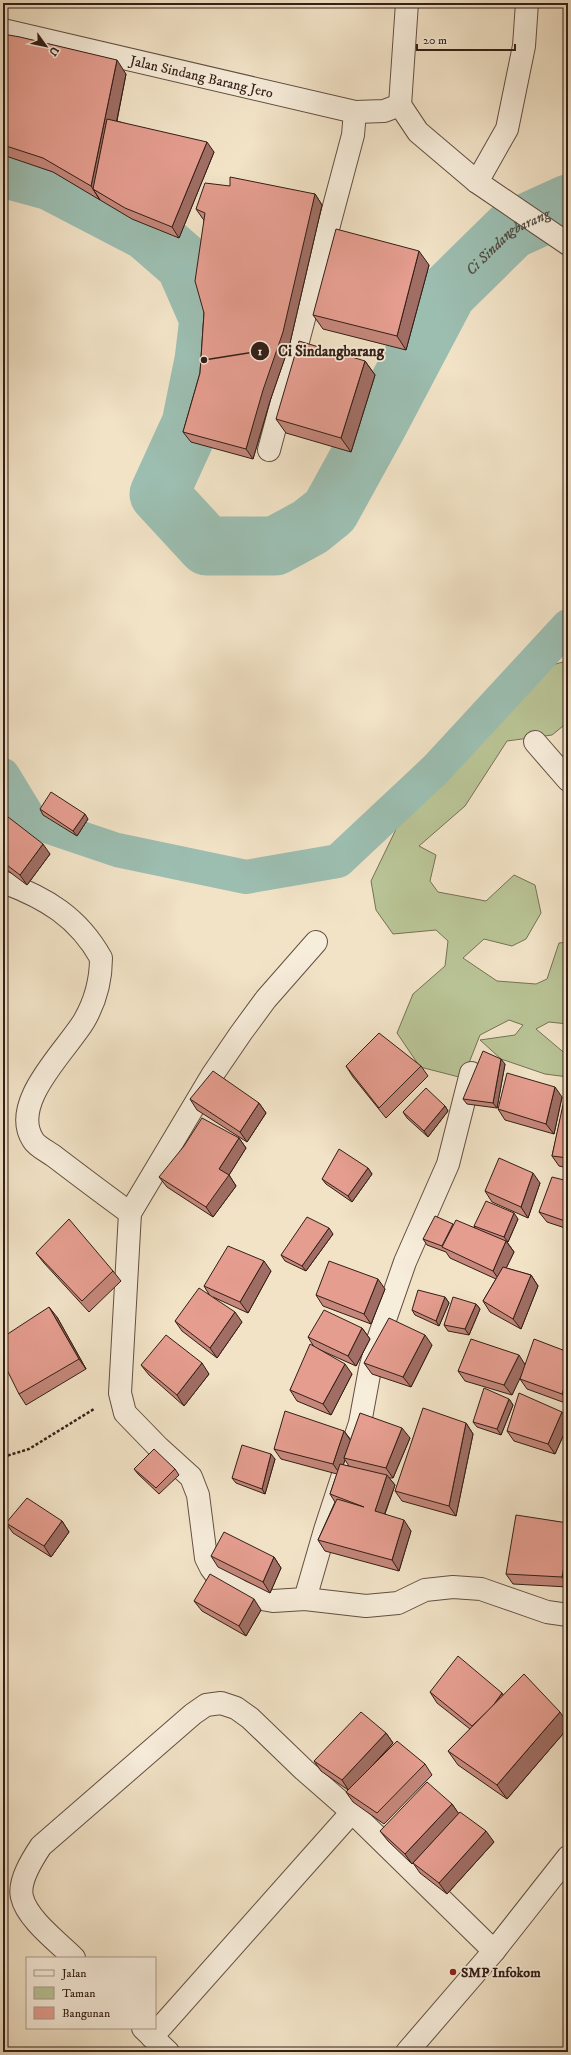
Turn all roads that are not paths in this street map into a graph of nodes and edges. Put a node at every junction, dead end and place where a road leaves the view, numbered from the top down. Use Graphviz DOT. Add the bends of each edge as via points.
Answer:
graph roads {
  1 [pos="407,3"];
  2 [pos="527,3"];
  3 [pos="3,30"];
  4 [pos="400,105"];
  5 [pos="355,112"];
  6 [pos="477,182"];
  7 [pos="566,243"];
  8 [pos="270,450"];
  9 [pos="535,742"];
  10 [pos="568,780"];
  11 [pos="3,882"];
  12 [pos="316,942"];
  13 [pos="471,1073"];
  14 [pos="130,1213"];
  15 [pos="305,1599"];
  16 [pos="568,1615"];
  17 [pos="352,1812"];
  18 [pos="568,1857"];
  19 [pos="494,1951"];
  20 [pos="73,1957"];
  21 [pos="156,2023"];
  22 [pos="147,2033"];
  23 [pos="168,2052"];
  24 [pos="407,2052"];
  1 -- 4 [label="street"];
  2 -- 6 [label="street" via="524,46 507,129"];
  3 -- 5 [label="street, Jalan Sindang Barang Jero"];
  4 -- 5 [label="street, Jalan Sindang Barang Jero" via="384,111"];
  4 -- 6 [label="street" via="418,132"];
  5 -- 8 [label="street" via="353,136"];
  6 -- 7 [label="street"];
  9 -- 10 [label="street"];
  11 -- 14 [label="street" via="59,909 79,926 101,958 98,991 89,1012 48,1071 29,1106 27,1120 33,1141"];
  12 -- 14 [label="street" via="240,1033"];
  13 -- 15 [label="street" via="448,1164 405,1262 379,1337 360,1423"];
  14 -- 15 [label="street" via="120,1393 125,1413 191,1477 198,1495 206,1558 218,1576 256,1598 273,1601"];
  15 -- 16 [label="street" via="366,1606 398,1603 425,1590 453,1587 481,1589 547,1612"];
  17 -- 19 [label="street"];
  17 -- 20 [label="street" via="250,1718 236,1708 221,1703 206,1705 41,1846 29,1864 21,1896 42,1927"];
  17 -- 21 [label="street"];
  18 -- 19 [label="street"];
  19 -- 24 [label="street"];
  22 -- 23 [label="street"];
}
